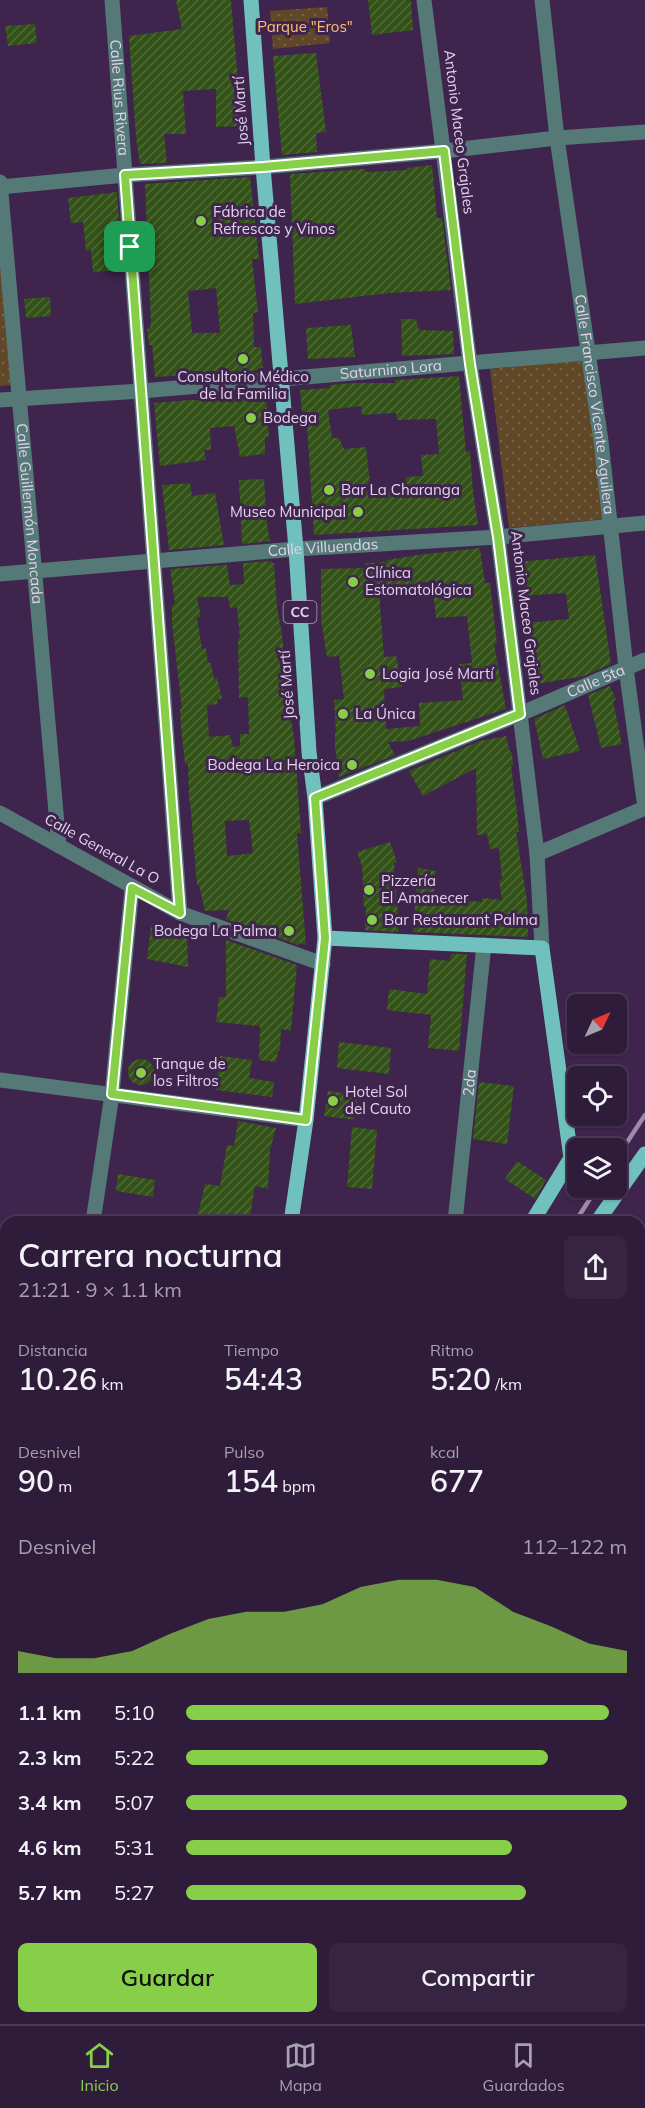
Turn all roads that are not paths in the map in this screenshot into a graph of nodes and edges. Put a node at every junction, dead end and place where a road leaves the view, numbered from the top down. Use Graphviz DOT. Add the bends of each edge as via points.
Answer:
graph roads {
  1 [pos="112,0"];
  2 [pos="251,0"];
  3 [pos="424,0"];
  4 [pos="542,0"];
  5 [pos="645,132"];
  6 [pos="557,138"];
  7 [pos="444,151"];
  8 [pos="263,167"];
  9 [pos="125,175"];
  10 [pos="0,182"];
  11 [pos="0,187"];
  12 [pos="645,348"];
  13 [pos="588,352"];
  14 [pos="470,364"];
  15 [pos="280,380"];
  16 [pos="141,391"];
  17 [pos="20,398"];
  18 [pos="0,400"];
  19 [pos="645,523"];
  20 [pos="612,526"];
  21 [pos="498,537"];
  22 [pos="296,549"];
  23 [pos="153,560"];
  24 [pos="36,570"];
  25 [pos="0,574"];
  26 [pos="645,660"];
  27 [pos="626,668"];
  28 [pos="520,714"];
  29 [pos="315,798"];
  30 [pos="645,808"];
  31 [pos="0,813"];
  32 [pos="59,846"];
  33 [pos="537,854"];
  34 [pos="132,888"];
  35 [pos="180,913"];
  36 [pos="325,938"];
  37 [pos="484,945"];
  38 [pos="542,948"];
  39 [pos="322,964"];
  40 [pos="0,1080"];
  41 [pos="112,1094"];
  42 [pos="306,1120"];
  43 [pos="645,1154"];
  44 [pos="94,1216"];
  45 [pos="292,1216"];
  46 [pos="456,1216"];
  47 [pos="536,1216"];
  48 [pos="601,1216"];
  1 -- 9 [label="street, Calle Rius Rivera"];
  2 -- 8 [label="main road, José Martí / CC"];
  3 -- 7 [label="street, Antonio Maceo Grajales"];
  4 -- 6 [label="street, Calle Francisco Vicente Aguilera"];
  5 -- 6 [label="street"];
  6 -- 7 [label="street"];
  6 -- 13 [label="street, Calle Francisco Vicente Aguilera"];
  7 -- 8 [label="street"];
  7 -- 14 [label="street, Antonio Maceo Grajales"];
  8 -- 9 [label="street"];
  8 -- 15 [label="main road, José Martí / CC"];
  9 -- 11 [label="street"];
  9 -- 16 [label="street, Calle Rius Rivera"];
  10 -- 11 [label="street, Calle Guillermón Moncada"];
  11 -- 17 [label="street, Calle Guillermón Moncada"];
  12 -- 13 [label="street, Saturnino Lora"];
  13 -- 14 [label="street, Saturnino Lora"];
  13 -- 20 [label="street, Calle Francisco Vicente Aguilera"];
  14 -- 15 [label="street, Saturnino Lora"];
  14 -- 21 [label="street, Antonio Maceo Grajales"];
  15 -- 16 [label="street, Saturnino Lora"];
  15 -- 22 [label="main road, José Martí / CC"];
  16 -- 17 [label="street, Saturnino Lora"];
  16 -- 23 [label="street, Calle Rius Rivera"];
  17 -- 18 [label="street, Saturnino Lora"];
  17 -- 24 [label="street, Calle Guillermón Moncada"];
  19 -- 20 [label="street, Calle Villuendas"];
  20 -- 21 [label="street, Calle Villuendas"];
  20 -- 27 [label="street, Calle Francisco Vicente Aguilera"];
  21 -- 22 [label="street, Calle Villuendas"];
  21 -- 28 [label="street, Antonio Maceo Grajales"];
  22 -- 23 [label="street, Calle Villuendas"];
  22 -- 29 [label="main road, José Martí / CC"];
  23 -- 24 [label="street, Calle Villuendas"];
  23 -- 35 [label="street, Calle Rius Rivera"];
  24 -- 25 [label="street, Calle Villuendas"];
  24 -- 32 [label="street, Calle Guillermón Moncada"];
  26 -- 27 [label="street, Calle 5ta"];
  27 -- 28 [label="street, Calle 5ta"];
  27 -- 30 [label="street, Calle Francisco Vicente Aguilera"];
  28 -- 29 [label="street, Calle 5ta"];
  28 -- 33 [label="street, Antonio Maceo Grajales"];
  29 -- 36 [label="main road, José Martí / CC"];
  30 -- 33 [label="street"];
  31 -- 32 [label="street, Calle General La O"];
  32 -- 34 [label="street, Calle General La O"];
  33 -- 38 [label="street, Antonio Maceo Grajales"];
  34 -- 35 [label="street, Calle General La O"];
  34 -- 41 [label="street"];
  35 -- 39 [label="street, Calle General La O"];
  36 -- 37 [label="main road"];
  36 -- 39 [label="main road, José Martí / CC"];
  37 -- 38 [label="main road"];
  37 -- 46 [label="street, 2da"];
  38 -- 47 [label="main road, Antonio Maceo Grajales" via="571,1158"];
  39 -- 42 [label="main road, José Martí / CC"];
  40 -- 41 [label="street"];
  41 -- 42 [label="street"];
  41 -- 44 [label="street"];
  42 -- 45 [label="main road, José Martí / CC"];
  43 -- 48 [label="main road"];
}
